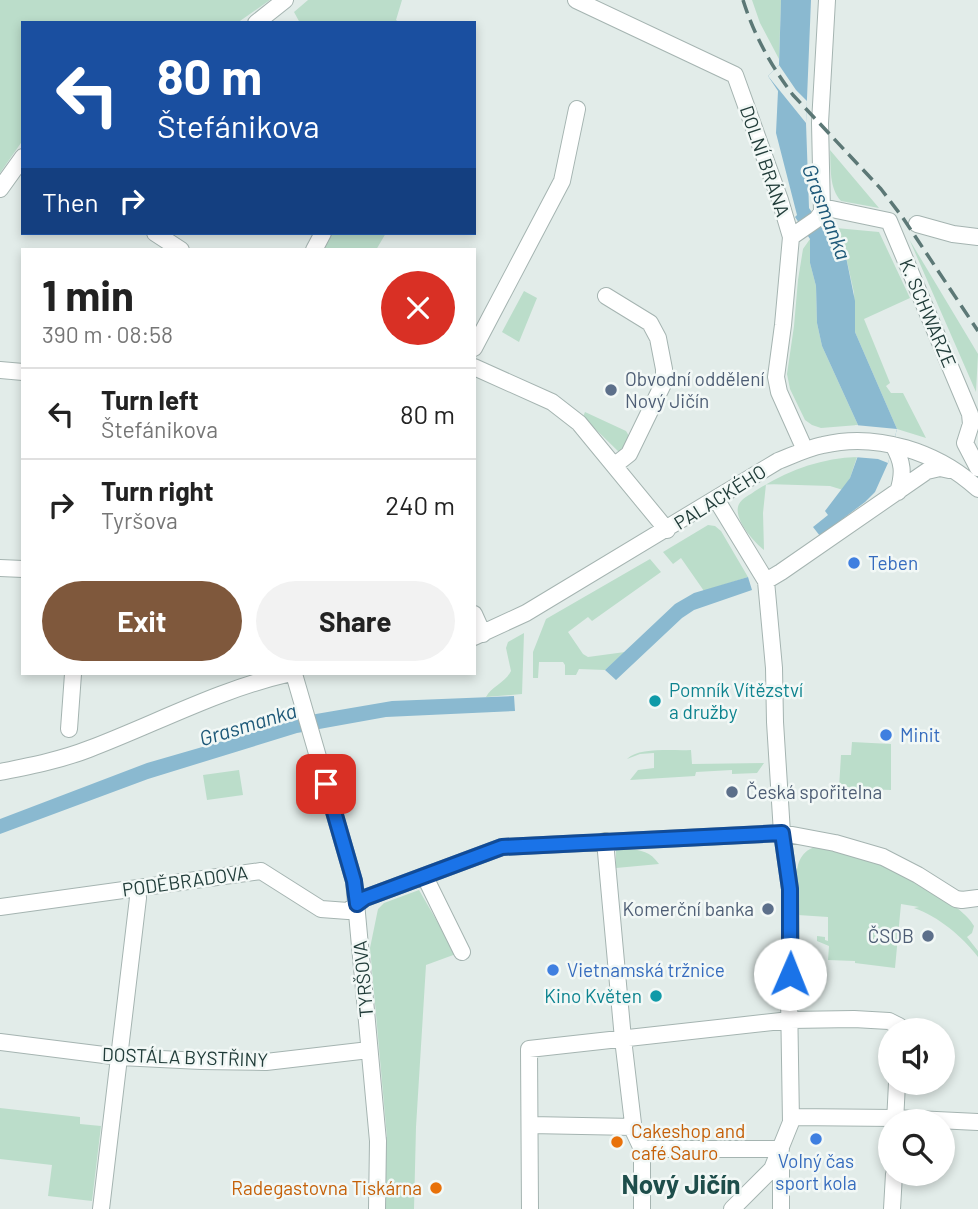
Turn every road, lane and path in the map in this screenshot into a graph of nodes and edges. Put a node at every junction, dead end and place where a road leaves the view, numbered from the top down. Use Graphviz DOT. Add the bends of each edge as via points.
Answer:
graph roads {
  1 [pos="285,0"];
  2 [pos="576,0"];
  3 [pos="827,0"];
  4 [pos="259,21"];
  5 [pos="577,109"];
  6 [pos="21,160"];
  7 [pos="0,189"];
  8 [pos="820,209"];
  9 [pos="917,224"];
  10 [pos="797,233"];
  11 [pos="158,235"];
  12 [pos="978,237"];
  13 [pos="178,248"];
  14 [pos="607,296"];
  15 [pos="476,344"];
  16 [pos="476,368"];
  17 [pos="0,370"];
  18 [pos="21,372"];
  19 [pos="893,444"];
  20 [pos="805,450"];
  21 [pos="615,465"];
  22 [pos="978,468"];
  23 [pos="955,470"];
  24 [pos="978,489"];
  25 [pos="898,492"];
  26 [pos="716,499"];
  27 [pos="667,530"];
  28 [pos="0,568"];
  29 [pos="21,569"];
  30 [pos="766,581"];
  31 [pos="478,636"];
  32 [pos="73,675"];
  33 [pos="283,675"];
  34 [pos="294,675"];
  35 [pos="69,729"];
  36 [pos="0,772"];
  37 [pos="782,833"];
  38 [pos="605,841"];
  39 [pos="425,877"];
  40 [pos="137,888"];
  41 [pos="978,898"];
  42 [pos="357,904"];
  43 [pos="0,907"];
  44 [pos="463,952"];
  45 [pos="789,1020"];
  46 [pos="878,1020"];
  47 [pos="623,1039"];
  48 [pos="0,1042"];
  49 [pos="369,1050"];
  50 [pos="120,1057"];
  51 [pos="791,1117"];
  52 [pos="878,1120"];
  53 [pos="955,1121"];
  54 [pos="978,1122"];
  55 [pos="530,1125"];
  56 [pos="634,1127"];
  57 [pos="642,1149"];
  58 [pos="781,1149"];
  59 [pos="893,1186"];
  60 [pos="101,1209"];
  61 [pos="377,1209"];
  62 [pos="530,1209"];
  63 [pos="642,1209"];
  64 [pos="732,1209"];
  65 [pos="781,1209"];
  66 [pos="892,1209"];
  1 -- 4 [label="street"];
  2 -- 10 [label="street, DOLNÍ BRÁNA" via="735,75 780,200"];
  3 -- 8 [label="street"];
  5 -- 15 [label="street" via="562,181"];
  6 -- 7 [label="street"];
  8 -- 10 [label="street"];
  8 -- 22 [label="street, K. SCHWARZE" via="889,221 970,414 965,443"];
  9 -- 12 [label="street"];
  10 -- 20 [label="street, DOLNÍ BRÁNA" via="776,377"];
  11 -- 13 [label="street"];
  14 -- 21 [label="street" via="650,323 664,369 664,382 629,454"];
  16 -- 21 [label="street" via="552,402 579,423"];
  17 -- 18 [label="street"];
  19 -- 20 [label="street, PALACKÉHO" via="854,441"];
  19 -- 23 [label="street, PALACKÉHO"];
  19 -- 25 [label="street" via="903,476"];
  20 -- 26 [label="street, PALACKÉHO"];
  21 -- 27 [label="street"];
  23 -- 24 [label="street, PALACKÉHO"];
  23 -- 25 [label="street" via="927,471"];
  25 -- 30 [label="street"];
  26 -- 27 [label="street, PALACKÉHO"];
  26 -- 30 [label="street"];
  27 -- 31 [label="street, PALACKÉHO"];
  28 -- 29 [label="street"];
  30 -- 37 [label="street"];
  32 -- 35 [label="street"];
  33 -- 36 [label="street" via="219,695 89,750"];
  34 -- 42 [label="street, TYRŠOVA"];
  37 -- 38 [label="street, PODĚBRADOVA"];
  37 -- 41 [label="street, PODĚBRADOVA" via="883,857 956,899"];
  37 -- 45 [label="street" via="790,889"];
  38 -- 39 [label="street, PODĚBRADOVA" via="502,847"];
  38 -- 47 [label="street"];
  39 -- 42 [label="street, PODĚBRADOVA"];
  39 -- 44 [label="street"];
  40 -- 42 [label="street, PODĚBRADOVA" via="261,871 321,909 348,911"];
  40 -- 43 [label="street, PODĚBRADOVA"];
  40 -- 50 [label="street"];
  42 -- 49 [label="street, TYRŠOVA"];
  45 -- 46 [label="street"];
  45 -- 47 [label="street"];
  45 -- 51 [label="street"];
  47 -- 55 [label="street" via="529,1049"];
  47 -- 56 [label="street"];
  48 -- 50 [label="street, DOSTÁLA BYSTŘINY"];
  49 -- 50 [label="street, DOSTÁLA BYSTŘINY" via="266,1062"];
  49 -- 61 [label="street, TYRŠOVA" via="378,1141"];
  50 -- 60 [label="street"];
  51 -- 52 [label="street"];
  51 -- 58 [label="street"];
  53 -- 54 [label="street"];
  55 -- 56 [label="street"];
  55 -- 62 [label="street"];
  56 -- 57 [label="street"];
  57 -- 58 [label="street"];
  57 -- 63 [label="street"];
  58 -- 64 [label="street" via="772,1169"];
  58 -- 65 [label="street"];
  59 -- 66 [label="street"];
}
